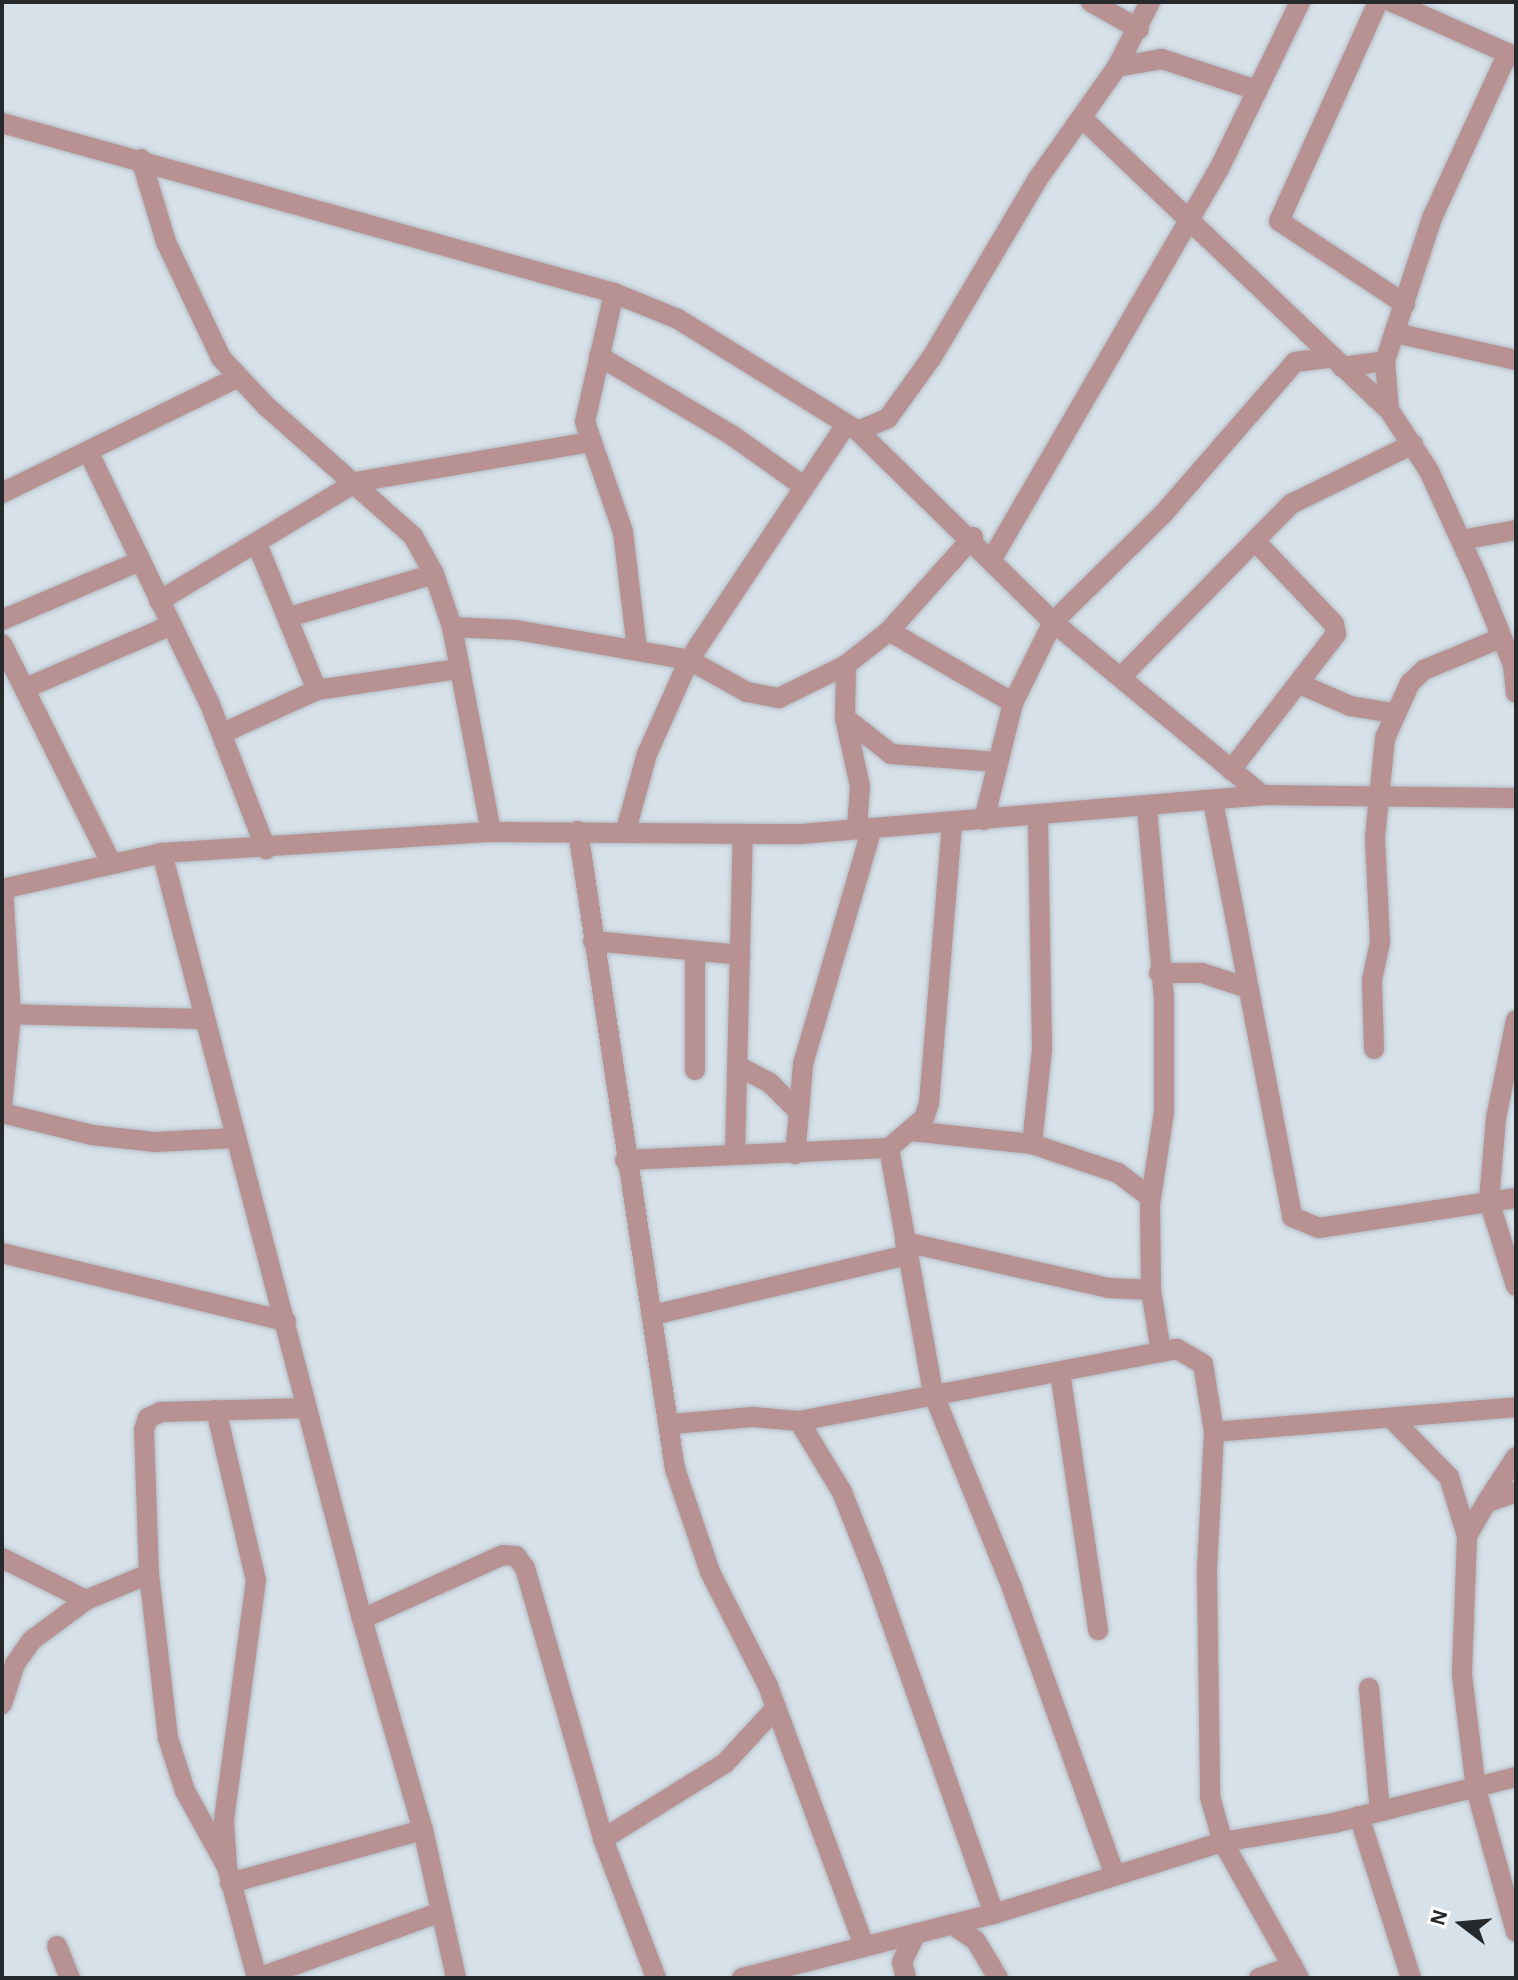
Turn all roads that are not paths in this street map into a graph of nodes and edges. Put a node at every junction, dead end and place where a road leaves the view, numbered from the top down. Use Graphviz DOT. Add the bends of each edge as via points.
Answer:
graph roads {
  1 [pos="1091,2"];
  2 [pos="1150,2"];
  3 [pos="1300,2"];
  4 [pos="1378,2"];
  5 [pos="1392,2"];
  6 [pos="1139,29"];
  7 [pos="1511,56"];
  8 [pos="1117,67"];
  9 [pos="1257,90"];
  10 [pos="1083,119"];
  11 [pos="2,123"];
  12 [pos="141,159"];
  13 [pos="1187,222"];
  14 [pos="614,293"];
  15 [pos="1405,304"];
  16 [pos="1395,333"];
  17 [pos="599,356"];
  18 [pos="1516,360"];
  19 [pos="1385,361"];
  20 [pos="1335,362"];
  21 [pos="237,378"];
  22 [pos="1389,410"];
  23 [pos="852,428"];
  24 [pos="589,442"];
  25 [pos="1413,444"];
  26 [pos="88,451"];
  27 [pos="356,482"];
  28 [pos="803,486"];
  29 [pos="2,493"];
  30 [pos="1516,530"];
  31 [pos="973,537"];
  32 [pos="1461,540"];
  33 [pos="1256,542"];
  34 [pos="257,544"];
  35 [pos="993,557"];
  36 [pos="140,561"];
  37 [pos="434,574"];
  38 [pos="159,601"];
  39 [pos="289,617"];
  40 [pos="2,620"];
  41 [pos="1053,622"];
  42 [pos="169,626"];
  43 [pos="452,627"];
  44 [pos="889,631"];
  45 [pos="1501,638"];
  46 [pos="2,644"];
  47 [pos="637,649"];
  48 [pos="689,660"];
  49 [pos="846,665"];
  50 [pos="458,669"];
  51 [pos="1121,677"];
  52 [pos="1300,684"];
  53 [pos="26,688"];
  54 [pos="317,690"];
  55 [pos="1516,693"];
  56 [pos="1013,703"];
  57 [pos="1393,713"];
  58 [pos="845,718"];
  59 [pos="223,733"];
  60 [pos="997,762"];
  61 [pos="1231,770"];
  62 [pos="1262,795"];
  63 [pos="1378,797"];
  64 [pos="1516,798"];
  65 [pos="1213,801"];
  66 [pos="1147,808"];
  67 [pos="1038,818"];
  68 [pos="984,820"];
  69 [pos="952,824"];
  70 [pos="864,828"];
  71 [pos="626,830"];
  72 [pos="578,831"];
  73 [pos="491,832"];
  74 [pos="743,834"];
  75 [pos="266,849"];
  76 [pos="162,853"];
  77 [pos="111,863"];
  78 [pos="2,888"];
  79 [pos="593,941"];
  80 [pos="695,954"];
  81 [pos="740,955"];
  82 [pos="1159,973"];
  83 [pos="1248,988"];
  84 [pos="6,1014"];
  85 [pos="204,1019"];
  86 [pos="1516,1020"];
  87 [pos="1374,1049"];
  88 [pos="738,1066"];
  89 [pos="695,1070"];
  90 [pos="2,1110"];
  91 [pos="799,1112"];
  92 [pos="911,1131"];
  93 [pos="236,1138"];
  94 [pos="1032,1144"];
  95 [pos="889,1148"];
  96 [pos="735,1154"];
  97 [pos="795,1154"];
  98 [pos="625,1160"];
  99 [pos="1150,1197"];
  100 [pos="1516,1198"];
  101 [pos="1489,1201"];
  102 [pos="906,1248"];
  103 [pos="2,1253"];
  104 [pos="1516,1286"];
  105 [pos="1151,1290"];
  106 [pos="653,1315"];
  107 [pos="286,1321"];
  108 [pos="1161,1352"];
  109 [pos="1060,1372"];
  110 [pos="933,1393"];
  111 [pos="1516,1407"];
  112 [pos="306,1408"];
  113 [pos="216,1410"];
  114 [pos="1418,1417"];
  115 [pos="1392,1419"];
  116 [pos="799,1421"];
  117 [pos="672,1424"];
  118 [pos="1214,1432"];
  119 [pos="1416,1442"];
  120 [pos="1516,1457"];
  121 [pos="1516,1492"];
  122 [pos="1486,1503"];
  123 [pos="1467,1536"];
  124 [pos="2,1558"];
  125 [pos="149,1574"];
  126 [pos="86,1600"];
  127 [pos="362,1619"];
  128 [pos="1098,1630"];
  129 [pos="8,1664"];
  130 [pos="1369,1688"];
  131 [pos="2,1704"];
  132 [pos="776,1708"];
  133 [pos="1516,1777"];
  134 [pos="1476,1789"];
  135 [pos="1380,1811"];
  136 [pos="1359,1816"];
  137 [pos="423,1830"];
  138 [pos="603,1839"];
  139 [pos="1223,1842"];
  140 [pos="1114,1873"];
  141 [pos="228,1875"];
  142 [pos="441,1912"];
  143 [pos="991,1914"];
  144 [pos="952,1924"];
  145 [pos="1516,1932"];
  146 [pos="916,1933"];
  147 [pos="976,1941"];
  148 [pos="869,1944"];
  149 [pos="57,1946"];
  150 [pos="904,1970"];
  151 [pos="1296,1972"];
  152 [pos="70,1978"];
  153 [pos="257,1978"];
  154 [pos="456,1978"];
  155 [pos="656,1978"];
  156 [pos="742,1978"];
  157 [pos="998,1978"];
  158 [pos="1259,1978"];
  159 [pos="1411,1978"];
  1 -- 6 [label="street"];
  2 -- 6 [label="street"];
  3 -- 9 [label="street"];
  4 -- 15 [label="street" via="1279,221"];
  5 -- 7 [label="street"];
  6 -- 8 [label="street"];
  7 -- 15 [label="street" via="1443,188"];
  8 -- 9 [label="street" via="1162,59"];
  8 -- 10 [label="street"];
  9 -- 13 [label="street"];
  10 -- 13 [label="street"];
  10 -- 23 [label="street" via="1037,180 1001,247 897,406 888,418"];
  11 -- 12 [label="street"];
  12 -- 14 [label="street"];
  12 -- 21 [label="street" via="166,242"];
  13 -- 20 [label="street"];
  13 -- 35 [label="street"];
  14 -- 17 [label="street"];
  14 -- 23 [label="street" via="678,319"];
  15 -- 16 [label="street"];
  16 -- 18 [label="street"];
  16 -- 19 [label="street"];
  17 -- 24 [label="street" via="585,422"];
  17 -- 28 [label="street" via="733,436"];
  19 -- 20 [label="street"];
  19 -- 22 [label="street"];
  20 -- 22 [label="street"];
  20 -- 41 [label="street" via="1295,362 1163,514"];
  21 -- 26 [label="street"];
  21 -- 27 [label="street"];
  22 -- 25 [label="street"];
  23 -- 28 [label="street"];
  23 -- 31 [label="street"];
  24 -- 27 [label="street"];
  24 -- 47 [label="street" via="623,532"];
  25 -- 32 [label="street"];
  25 -- 33 [label="street" via="1307,493"];
  26 -- 29 [label="street"];
  26 -- 36 [label="street"];
  27 -- 34 [label="street"];
  27 -- 37 [label="street" via="413,536"];
  28 -- 48 [label="street"];
  30 -- 32 [label="street"];
  31 -- 35 [label="street"];
  31 -- 44 [label="street"];
  32 -- 45 [label="street"];
  33 -- 51 [label="street"];
  33 -- 52 [label="street" via="1334,624 1336,634"];
  34 -- 38 [label="street"];
  34 -- 39 [label="street"];
  35 -- 41 [label="street"];
  36 -- 38 [label="street"];
  36 -- 40 [label="street"];
  37 -- 39 [label="street"];
  37 -- 43 [label="street"];
  38 -- 42 [label="street"];
  39 -- 54 [label="street"];
  41 -- 51 [label="street"];
  41 -- 56 [label="street"];
  42 -- 53 [label="street"];
  42 -- 59 [label="street"];
  43 -- 47 [label="street"];
  43 -- 50 [label="street"];
  44 -- 49 [label="street"];
  44 -- 56 [label="street"];
  45 -- 55 [label="street"];
  45 -- 57 [label="street" via="1424,670"];
  46 -- 53 [label="street"];
  47 -- 48 [label="street"];
  48 -- 49 [label="street" via="747,692 779,698"];
  48 -- 71 [label="street" via="647,754"];
  49 -- 58 [label="street"];
  50 -- 54 [label="street"];
  50 -- 73 [label="street"];
  51 -- 61 [label="street"];
  52 -- 57 [label="street" via="1350,706"];
  52 -- 61 [label="street"];
  53 -- 77 [label="street"];
  54 -- 59 [label="street"];
  56 -- 60 [label="street"];
  57 -- 63 [label="street"];
  58 -- 60 [label="street" via="891,754"];
  58 -- 70 [label="street"];
  59 -- 75 [label="street"];
  60 -- 68 [label="street"];
  61 -- 62 [label="street"];
  62 -- 63 [label="street"];
  62 -- 65 [label="street"];
  63 -- 64 [label="street"];
  63 -- 87 [label="street"];
  65 -- 66 [label="street"];
  65 -- 83 [label="street"];
  66 -- 67 [label="street"];
  66 -- 82 [label="street"];
  67 -- 68 [label="street"];
  67 -- 94 [label="street" via="1042,1049"];
  68 -- 69 [label="street"];
  69 -- 70 [label="street"];
  69 -- 92 [label="street" via="929,1103"];
  70 -- 74 [label="street"];
  70 -- 91 [label="street" via="803,1064"];
  71 -- 72 [label="street"];
  71 -- 74 [label="street"];
  72 -- 73 [label="street"];
  72 -- 79 [label="street"];
  73 -- 75 [label="street"];
  74 -- 81 [label="street"];
  75 -- 76 [label="street"];
  76 -- 77 [label="street"];
  76 -- 85 [label="street"];
  77 -- 78 [label="street"];
  78 -- 84 [label="street"];
  79 -- 80 [label="street"];
  79 -- 98 [label="street"];
  80 -- 81 [label="street"];
  80 -- 89 [label="street"];
  81 -- 88 [label="street"];
  82 -- 83 [label="street" via="1202,973"];
  82 -- 99 [label="street" via="1164,1112"];
  83 -- 101 [label="street" via="1292,1217 1319,1228"];
  84 -- 85 [label="street"];
  84 -- 90 [label="street"];
  85 -- 93 [label="street"];
  86 -- 101 [label="street" via="1496,1118"];
  88 -- 91 [label="street" via="770,1083"];
  88 -- 96 [label="street"];
  90 -- 93 [label="street" via="92,1135 154,1142"];
  91 -- 97 [label="street"];
  92 -- 94 [label="street"];
  92 -- 95 [label="street"];
  93 -- 107 [label="street"];
  94 -- 99 [label="street" via="1118,1173"];
  95 -- 97 [label="street"];
  95 -- 102 [label="street"];
  96 -- 97 [label="street"];
  96 -- 98 [label="street"];
  98 -- 106 [label="street"];
  99 -- 105 [label="street"];
  100 -- 101 [label="street"];
  101 -- 104 [label="street"];
  102 -- 105 [label="street" via="1109,1288"];
  102 -- 106 [label="street"];
  102 -- 110 [label="street"];
  103 -- 107 [label="street"];
  105 -- 108 [label="street"];
  106 -- 117 [label="street" via="652,1344"];
  107 -- 112 [label="street"];
  108 -- 109 [label="street"];
  108 -- 118 [label="street" via="1177,1349 1203,1364"];
  109 -- 110 [label="street"];
  109 -- 128 [label="street"];
  110 -- 116 [label="street"];
  110 -- 140 [label="street" via="1012,1588"];
  111 -- 114 [label="street"];
  112 -- 113 [label="street"];
  112 -- 127 [label="street"];
  113 -- 125 [label="street" via="148,1418"];
  113 -- 141 [label="street" via="256,1580 251,1658 225,1793"];
  114 -- 115 [label="street"];
  114 -- 119 [label="street"];
  115 -- 118 [label="street"];
  115 -- 119 [label="street"];
  116 -- 117 [label="street" via="753,1417"];
  116 -- 143 [label="street" via="842,1492 874,1573"];
  117 -- 132 [label="street" via="675,1469 710,1572"];
  118 -- 139 [label="street" via="1208,1749 1210,1797"];
  119 -- 123 [label="street" via="1457,1492"];
  120 -- 122 [label="street"];
  121 -- 122 [label="street"];
  122 -- 123 [label="street"];
  123 -- 134 [label="street" via="1462,1675"];
  124 -- 126 [label="street"];
  125 -- 126 [label="street"];
  125 -- 141 [label="street" via="174,1763"];
  126 -- 129 [label="street"];
  127 -- 137 [label="street"];
  127 -- 138 [label="street" via="503,1555 516,1556"];
  129 -- 131 [label="street"];
  130 -- 135 [label="street"];
  132 -- 138 [label="street" via="725,1763"];
  132 -- 148 [label="street"];
  133 -- 134 [label="street"];
  134 -- 135 [label="street"];
  134 -- 145 [label="street"];
  135 -- 136 [label="street"];
  136 -- 139 [label="street"];
  136 -- 159 [label="street"];
  137 -- 141 [label="street"];
  137 -- 142 [label="street"];
  138 -- 155 [label="street"];
  139 -- 140 [label="street"];
  139 -- 151 [label="street"];
  140 -- 143 [label="street"];
  141 -- 153 [label="street"];
  142 -- 153 [label="street"];
  142 -- 154 [label="street"];
  143 -- 144 [label="street"];
  143 -- 147 [label="street"];
  144 -- 146 [label="street"];
  144 -- 147 [label="street"];
  146 -- 148 [label="street"];
  146 -- 150 [label="street"];
  147 -- 157 [label="street"];
  148 -- 150 [label="street"];
  148 -- 156 [label="street"];
  149 -- 152 [label="street"];
  151 -- 158 [label="street"];
}
